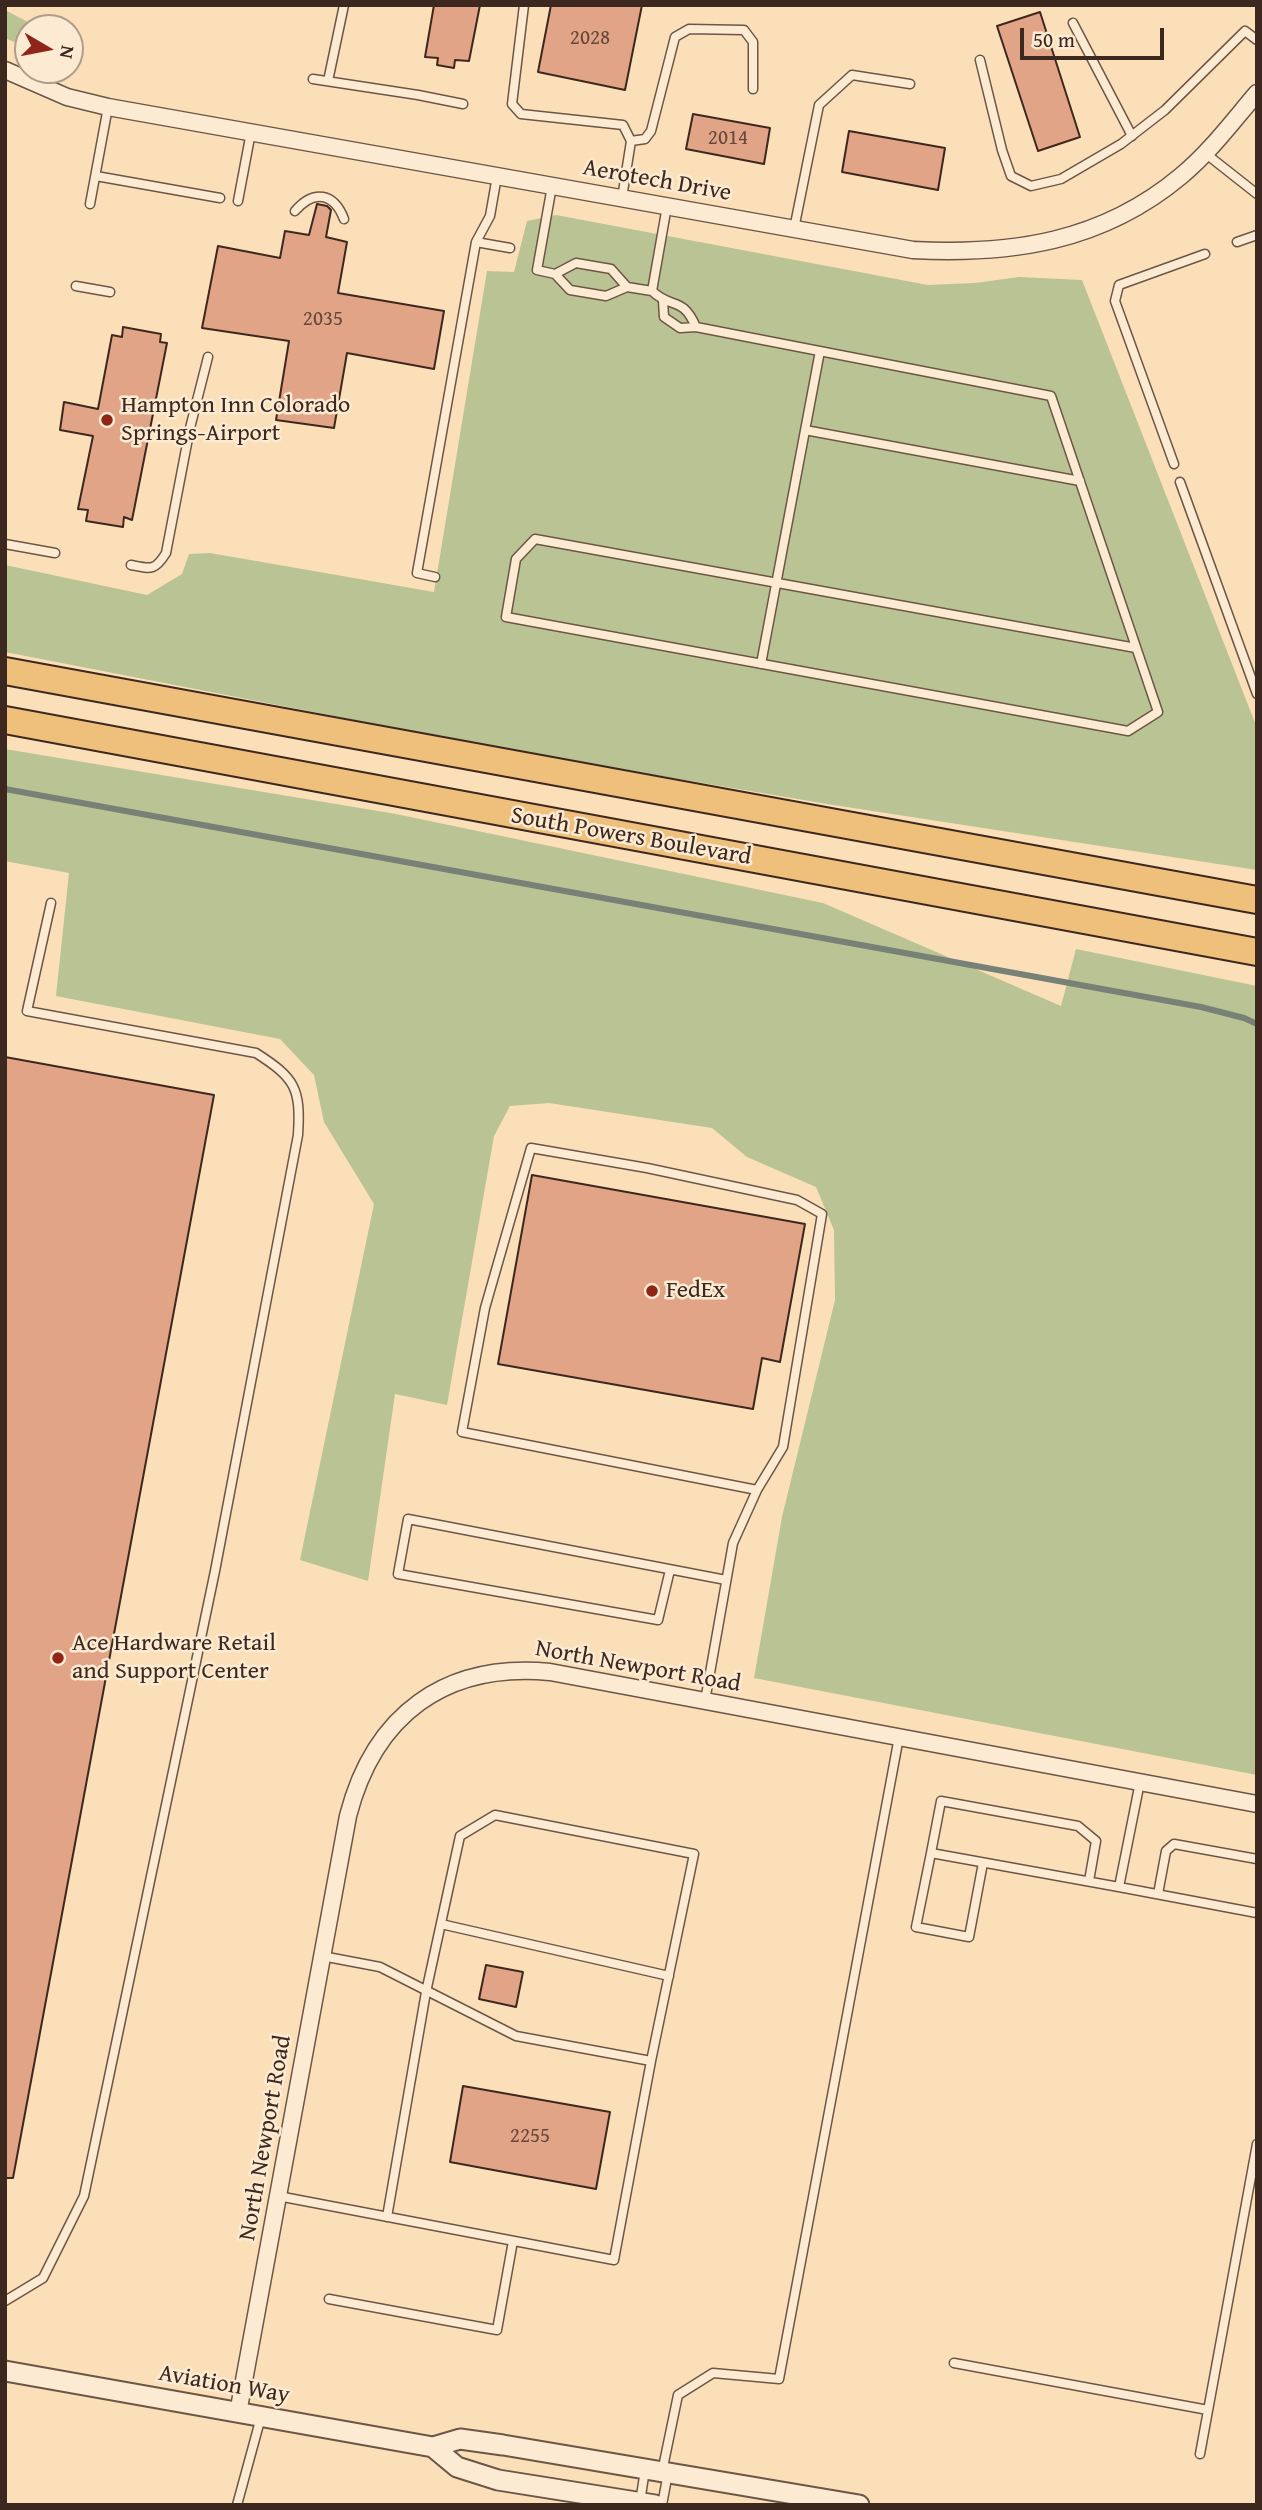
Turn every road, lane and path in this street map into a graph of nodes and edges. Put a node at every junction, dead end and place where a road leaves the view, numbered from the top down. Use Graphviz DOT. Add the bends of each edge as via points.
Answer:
graph roads {
  1 [pos="344,5"];
  2 [pos="524,5"];
  3 [pos="1073,23"];
  4 [pos="1257,40"];
  5 [pos="980,60"];
  6 [pos="5,70"];
  7 [pos="313,79"];
  8 [pos="328,81"];
  9 [pos="910,84"];
  10 [pos="753,89"];
  11 [pos="1257,93"];
  12 [pos="463,104"];
  13 [pos="108,107"];
  14 [pos="251,132"];
  15 [pos="1132,136"];
  16 [pos="631,141"];
  17 [pos="1205,153"];
  18 [pos="96,176"];
  19 [pos="497,176"];
  20 [pos="552,186"];
  21 [pos="1257,194"];
  22 [pos="220,198"];
  23 [pos="622,198"];
  24 [pos="238,201"];
  25 [pos="90,204"];
  26 [pos="667,206"];
  27 [pos="295,211"];
  28 [pos="344,219"];
  29 [pos="794,229"];
  30 [pos="1257,235"];
  31 [pos="1237,242"];
  32 [pos="476,243"];
  33 [pos="510,248"];
  34 [pos="1205,254"];
  35 [pos="555,274"];
  36 [pos="76,286"];
  37 [pos="627,287"];
  38 [pos="652,291"];
  39 [pos="110,292"];
  40 [pos="663,301"];
  41 [pos="696,327"];
  42 [pos="820,351"];
  43 [pos="208,357"];
  44 [pos="805,430"];
  45 [pos="1174,464"];
  46 [pos="1080,481"];
  47 [pos="1181,482"];
  48 [pos="5,544"];
  49 [pos="55,553"];
  50 [pos="131,565"];
  51 [pos="435,576"];
  52 [pos="776,582"];
  53 [pos="1136,648"];
  54 [pos="5,664"];
  55 [pos="761,664"];
  56 [pos="5,671"];
  57 [pos="1257,694"];
  58 [pos="226,711"];
  59 [pos="5,722"];
  60 [pos="1257,900"];
  61 [pos="51,903"];
  62 [pos="1257,952"];
  63 [pos="757,1490"];
  64 [pos="670,1570"];
  65 [pos="726,1580"];
  66 [pos="705,1701"];
  67 [pos="898,1737"];
  68 [pos="1140,1782"];
  69 [pos="1257,1804"];
  70 [pos="931,1853"];
  71 [pos="1257,1859"];
  72 [pos="983,1863"];
  73 [pos="1089,1881"];
  74 [pos="1119,1887"];
  75 [pos="1158,1894"];
  76 [pos="1257,1913"];
  77 [pos="441,1924"];
  78 [pos="322,1955"];
  79 [pos="669,1976"];
  80 [pos="426,1992"];
  81 [pos="651,2061"];
  82 [pos="1257,2144"];
  83 [pos="278,2196"];
  84 [pos="387,2217"];
  85 [pos="513,2241"];
  86 [pos="329,2299"];
  87 [pos="5,2301"];
  88 [pos="954,2363"];
  89 [pos="5,2371"];
  90 [pos="1208,2410"];
  91 [pos="238,2413"];
  92 [pos="261,2417"];
  93 [pos="433,2447"];
  94 [pos="1200,2454"];
  95 [pos="658,2472"];
  96 [pos="645,2504"];
  97 [pos="237,2505"];
  98 [pos="662,2505"];
  99 [pos="859,2505"];
  1 -- 8 [label="lane"];
  2 -- 16 [label="lane" via="512,104 521,114 623,125"];
  3 -- 15 [label="lane"];
  4 -- 15 [label="lane" via="1245,31"];
  5 -- 15 [label="lane" via="1011,176 1031,186 1061,179"];
  6 -- 13 [label="street, Aerotech Drive" via="67,97"];
  7 -- 8 [label="lane"];
  8 -- 12 [label="lane"];
  9 -- 29 [label="lane" via="852,75 819,105"];
  10 -- 16 [label="lane" via="753,42 744,30 689,29 675,37 651,131 645,139"];
  11 -- 17 [label="street, Aerotech Drive"];
  13 -- 14 [label="street, Aerotech Drive"];
  13 -- 18 [label="lane"];
  14 -- 19 [label="street, Aerotech Drive"];
  14 -- 24 [label="lane"];
  16 -- 23 [label="lane"];
  17 -- 21 [label="lane"];
  17 -- 29 [label="street, Aerotech Drive" via="1139,206 1046,244 996,251 914,250"];
  18 -- 22 [label="lane"];
  18 -- 25 [label="lane"];
  19 -- 20 [label="street, Aerotech Drive"];
  19 -- 32 [label="lane" via="490,216"];
  20 -- 23 [label="street, Aerotech Drive"];
  20 -- 35 [label="lane" via="537,270"];
  23 -- 26 [label="street, Aerotech Drive"];
  26 -- 29 [label="street, Aerotech Drive"];
  26 -- 38 [label="lane"];
  27 -- 28 [label="lane" via="312,197 327,197 339,206"];
  30 -- 31 [label="lane"];
  32 -- 33 [label="lane"];
  32 -- 51 [label="lane" via="417,573"];
  34 -- 45 [label="lane" via="1119,285 1115,301"];
  35 -- 37 [label="lane" via="570,290 606,296"];
  35 -- 37 [label="lane" via="576,262 611,269"];
  36 -- 39 [label="lane"];
  37 -- 38 [label="lane"];
  38 -- 40 [label="lane"];
  40 -- 41 [label="lane" via="690,311"];
  40 -- 41 [label="lane" via="664,317 680,327"];
  41 -- 42 [label="lane"];
  42 -- 44 [label="lane"];
  42 -- 46 [label="lane" via="1051,396"];
  43 -- 50 [label="lane" via="166,553 159,566"];
  44 -- 46 [label="lane"];
  44 -- 52 [label="lane"];
  46 -- 53 [label="lane"];
  47 -- 57 [label="lane"];
  48 -- 49 [label="lane"];
  52 -- 53 [label="lane"];
  52 -- 55 [label="lane"];
  52 -- 55 [label="lane" via="535,538 516,558 506,617"];
  53 -- 55 [label="lane" via="1157,712 1128,731"];
  54 -- 58 [label="highway"];
  56 -- 58 [label="highway, South Powers Boulevard"];
  58 -- 60 [label="highway, South Powers Boulevard"];
  59 -- 62 [label="highway, South Powers Boulevard"];
  61 -- 87 [label="lane" via="27,1011 256,1054 290,1080 300,1113 215,1572 84,2196 43,2278"];
  63 -- 63 [label="lane" via="783,1447 822,1214 797,1200 531,1148 485,1308 462,1432"];
  63 -- 65 [label="lane" via="733,1544"];
  64 -- 64 [label="lane" via="408,1519 398,1574 658,1620"];
  64 -- 65 [label="lane"];
  65 -- 66 [label="lane"];
  66 -- 67 [label="street, North Newport Road"];
  66 -- 78 [label="street, North Newport Road" via="527,1670 475,1676 425,1697 384,1736 356,1787"];
  67 -- 68 [label="street, North Newport Road"];
  67 -- 95 [label="lane" via="779,2379 713,2373 678,2395"];
  68 -- 69 [label="street, North Newport Road"];
  68 -- 74 [label="lane"];
  70 -- 72 [label="lane"];
  70 -- 72 [label="lane" via="916,1927 969,1937"];
  70 -- 73 [label="lane" via="941,1801 1078,1826 1096,1841"];
  71 -- 75 [label="lane" via="1174,1844 1166,1851"];
  72 -- 73 [label="lane"];
  73 -- 74 [label="lane"];
  74 -- 75 [label="lane"];
  75 -- 76 [label="lane"];
  77 -- 79 [label="lane"];
  77 -- 79 [label="lane" via="460,1836 495,1815 694,1854"];
  77 -- 80 [label="lane"];
  78 -- 80 [label="lane" via="380,1967"];
  78 -- 83 [label="street, North Newport Road"];
  79 -- 81 [label="lane"];
  80 -- 81 [label="lane" via="516,2036"];
  80 -- 84 [label="lane"];
  81 -- 85 [label="lane" via="614,2260"];
  82 -- 90 [label="lane"];
  83 -- 84 [label="lane"];
  83 -- 91 [label="street, North Newport Road"];
  84 -- 85 [label="lane"];
  85 -- 86 [label="lane" via="497,2330"];
  88 -- 90 [label="lane"];
  89 -- 91 [label="street, Aviation Way"];
  90 -- 94 [label="lane"];
  91 -- 92 [label="street, Aviation Way"];
  92 -- 93 [label="street, Aviation Way"];
  92 -- 97 [label="lane"];
  93 -- 95 [label="street, Aviation Way" via="460,2439"];
  93 -- 96 [label="street, Aviation Way" via="457,2467 498,2480"];
  95 -- 96 [label="lane"];
  95 -- 98 [label="lane"];
  95 -- 99 [label="street, Aviation Way"];
}
